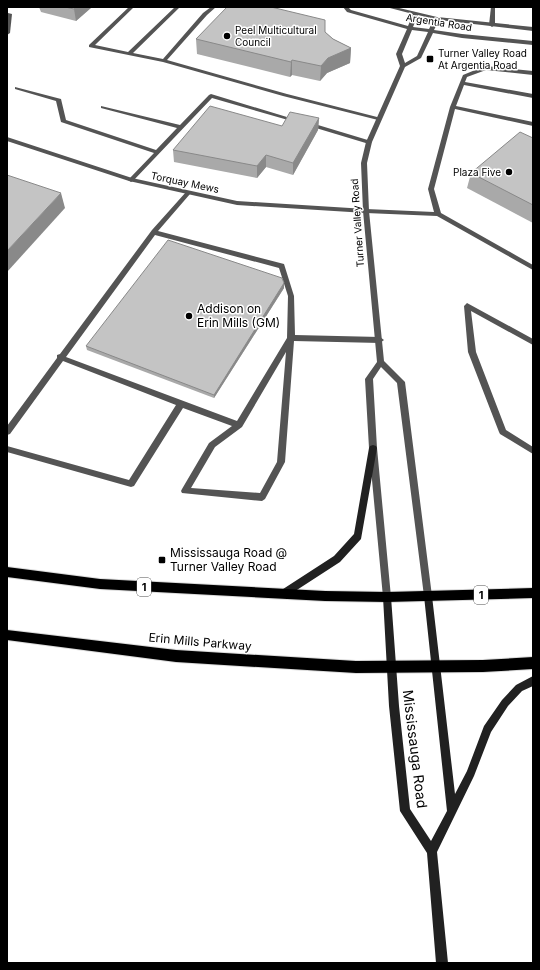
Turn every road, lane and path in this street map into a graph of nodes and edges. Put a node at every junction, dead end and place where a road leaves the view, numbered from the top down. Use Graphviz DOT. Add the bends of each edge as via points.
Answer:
graph roads {
  1 [pos="132,7"];
  2 [pos="178,7"];
  3 [pos="214,7"];
  4 [pos="345,7"];
  5 [pos="388,7"];
  6 [pos="493,7"];
  7 [pos="10,14"];
  8 [pos="416,14"];
  9 [pos="437,18"];
  10 [pos="492,25"];
  11 [pos="410,28"];
  12 [pos="533,29"];
  13 [pos="431,32"];
  14 [pos="7,33"];
  15 [pos="533,43"];
  16 [pos="129,54"];
  17 [pos="164,61"];
  18 [pos="403,66"];
  19 [pos="533,73"];
  20 [pos="463,83"];
  21 [pos="17,88"];
  22 [pos="533,96"];
  23 [pos="103,107"];
  24 [pos="453,107"];
  25 [pos="378,118"];
  26 [pos="533,124"];
  27 [pos="180,126"];
  28 [pos="7,140"];
  29 [pos="369,142"];
  30 [pos="158,152"];
  31 [pos="131,180"];
  32 [pos="188,194"];
  33 [pos="366,211"];
  34 [pos="438,214"];
  35 [pos="154,232"];
  36 [pos="533,268"];
  37 [pos="291,338"];
  38 [pos="380,340"];
  39 [pos="532,340"];
  40 [pos="60,358"];
  41 [pos="381,362"];
  42 [pos="181,404"];
  43 [pos="239,425"];
  44 [pos="7,432"];
  45 [pos="373,448"];
  46 [pos="7,449"];
  47 [pos="533,451"];
  48 [pos="7,572"];
  49 [pos="533,593"];
  50 [pos="283,594"];
  51 [pos="428,596"];
  52 [pos="386,597"];
  53 [pos="7,636"];
  54 [pos="533,663"];
  55 [pos="391,667"];
  56 [pos="436,667"];
  57 [pos="533,681"];
  58 [pos="452,812"];
  59 [pos="432,851"];
  60 [pos="442,963"];
  1 -- 16 [label="street" via="91,46"];
  2 -- 16 [label="street"];
  3 -- 17 [label="street"];
  4 -- 11 [label="street, Argentia Road" via="348,11"];
  5 -- 8 [label="street, Argentia Road"];
  6 -- 10 [label="street"];
  7 -- 14 [label="street"];
  8 -- 9 [label="street, Argentia Road"];
  8 -- 11 [label="street, Turner Valley Road"];
  9 -- 10 [label="street, Argentia Road"];
  9 -- 13 [label="street"];
  10 -- 12 [label="street, Argentia Road"];
  11 -- 13 [label="street, Argentia Road"];
  11 -- 18 [label="street, Turner Valley Road" via="399,54"];
  13 -- 15 [label="street, Argentia Road"];
  13 -- 18 [label="street" via="419,57"];
  16 -- 17 [label="street"];
  17 -- 25 [label="street"];
  18 -- 25 [label="street, Turner Valley Road"];
  19 -- 20 [label="street" via="485,68 464,76"];
  20 -- 22 [label="street"];
  20 -- 24 [label="street"];
  21 -- 30 [label="street" via="59,100 63,121"];
  23 -- 27 [label="street"];
  24 -- 26 [label="street"];
  24 -- 34 [label="street" via="431,188"];
  25 -- 29 [label="street, Turner Valley Road"];
  27 -- 29 [label="street" via="211,96"];
  27 -- 30 [label="street"];
  28 -- 31 [label="street, Torquay Mews"];
  29 -- 33 [label="street, Turner Valley Road" via="364,163"];
  30 -- 31 [label="street"];
  31 -- 32 [label="street, Torquay Mews"];
  32 -- 33 [label="street, Torquay Mews" via="237,203"];
  32 -- 35 [label="street"];
  33 -- 34 [label="street, Torquay Mews"];
  33 -- 38 [label="street, Turner Valley Road"];
  34 -- 36 [label="street"];
  35 -- 37 [label="street" via="282,266 291,296"];
  35 -- 40 [label="street"];
  37 -- 38 [label="street"];
  37 -- 43 [label="street"];
  37 -- 43 [label="street" via="281,462 262,497 185,491 212,445"];
  38 -- 41 [label="street, Turner Valley Road"];
  39 -- 47 [label="street" via="467,306 472,352 503,432"];
  40 -- 42 [label="street"];
  40 -- 44 [label="street"];
  41 -- 45 [label="street" via="369,378"];
  41 -- 51 [label="street" via="401,382"];
  42 -- 43 [label="street"];
  42 -- 46 [label="street" via="131,484"];
  45 -- 50 [label="main road" via="358,536 337,559"];
  45 -- 52 [label="street"];
  48 -- 50 [label="main road, 1" via="100,584"];
  49 -- 51 [label="main road, 1"];
  50 -- 52 [label="main road, 1"];
  51 -- 52 [label="main road, 1"];
  51 -- 56 [label="main road"];
  52 -- 55 [label="main road, Mississauga Road"];
  53 -- 55 [label="main road, Erin Mills Parkway" via="176,656 356,668"];
  54 -- 56 [label="main road"];
  55 -- 56 [label="main road"];
  55 -- 59 [label="main road, Mississauga Road" via="405,811"];
  56 -- 58 [label="main road"];
  57 -- 58 [label="main road" via="519,688 487,728 471,773"];
  58 -- 59 [label="main road"];
  59 -- 60 [label="main road, Mississauga Road"];
}
